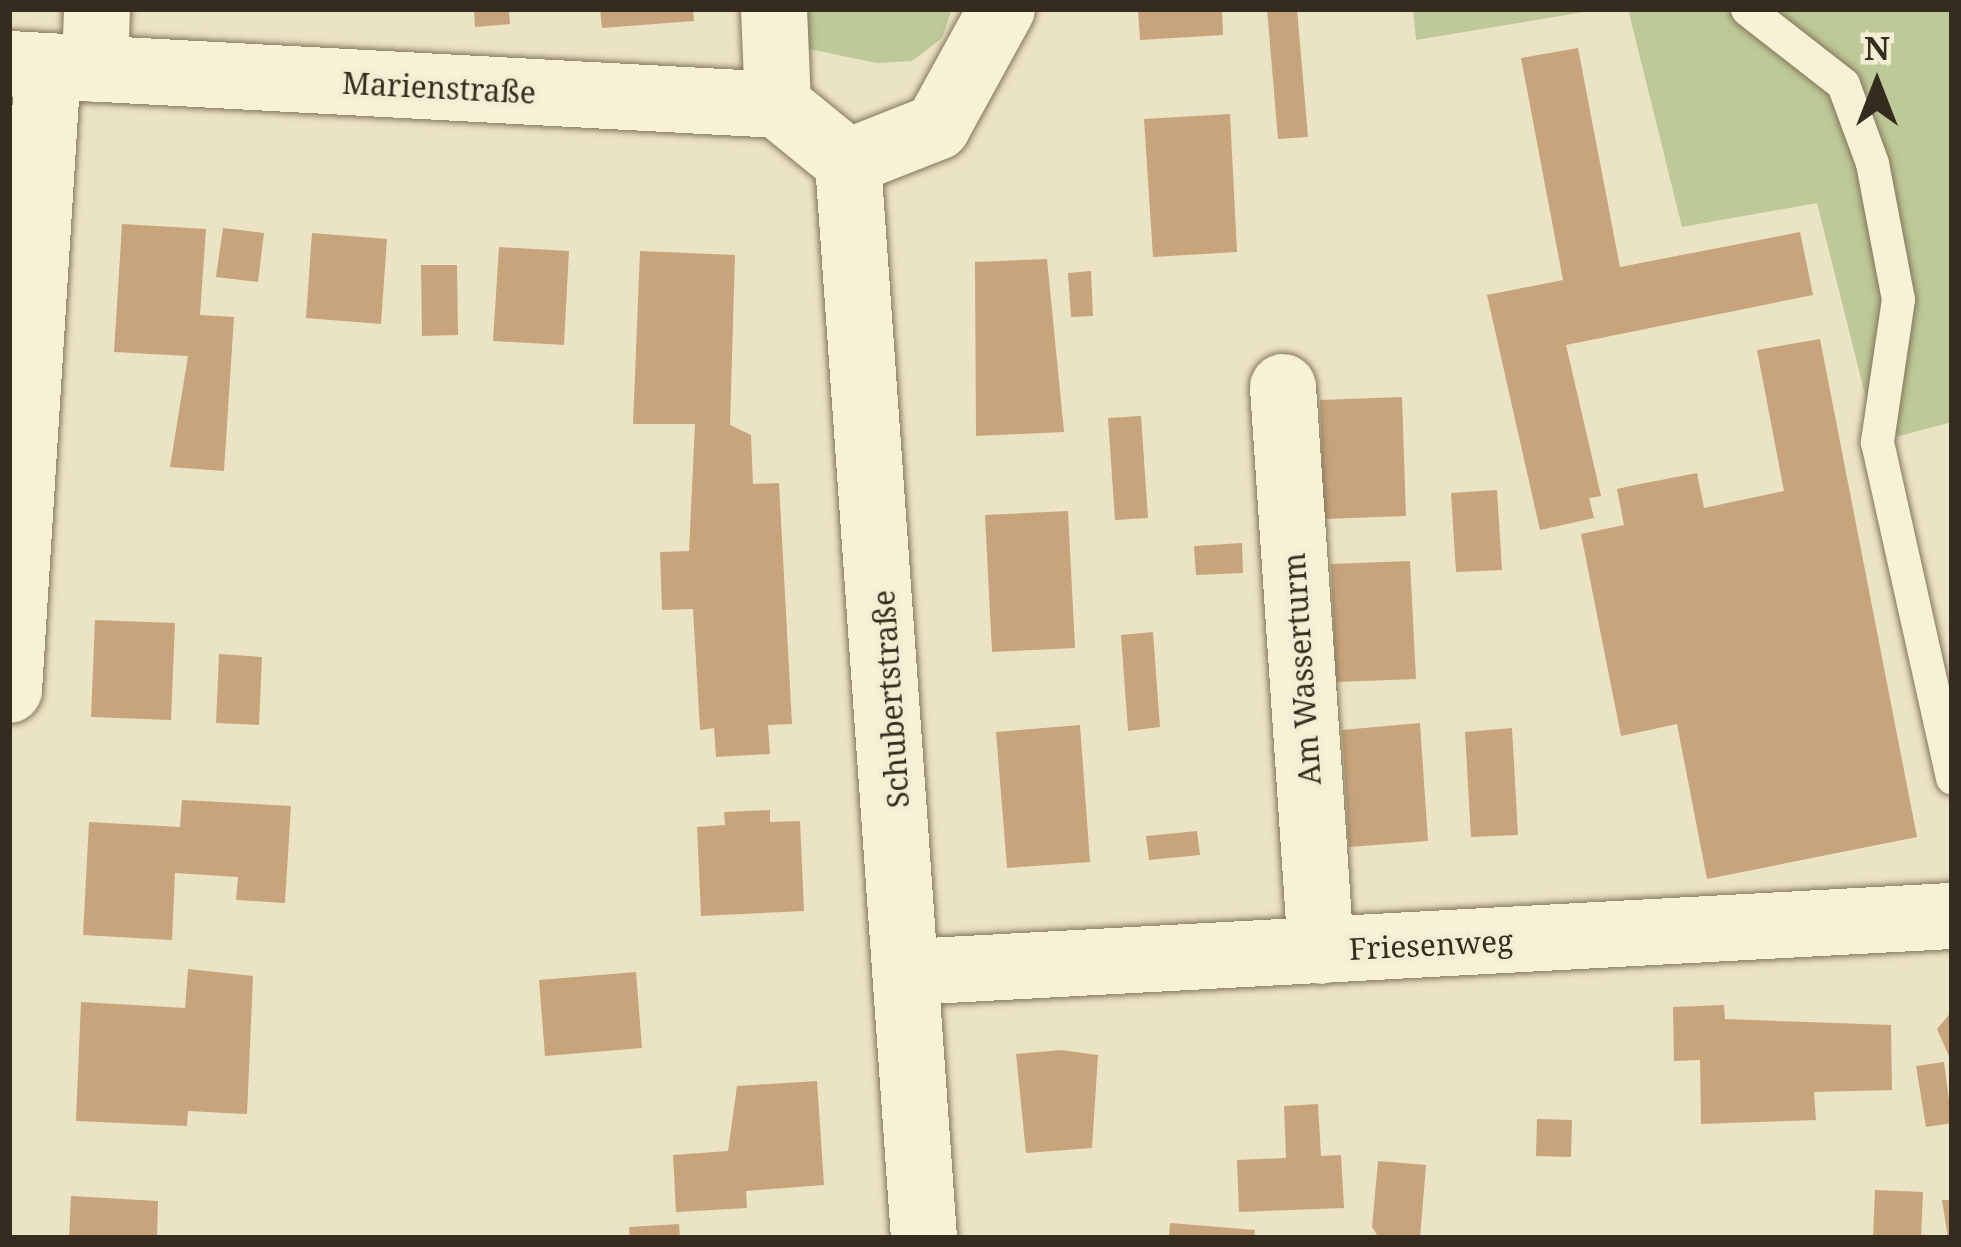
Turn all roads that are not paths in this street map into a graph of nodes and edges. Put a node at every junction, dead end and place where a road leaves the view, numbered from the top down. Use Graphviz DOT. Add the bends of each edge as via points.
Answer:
graph roads {
  1 [pos="774,9"];
  2 [pos="1003,9"];
  3 [pos="1747,9"];
  4 [pos="62,52"];
  5 [pos="778,105"];
  6 [pos="848,162"];
  7 [pos="1283,386"];
  8 [pos="9,690"];
  9 [pos="1952,778"];
  10 [pos="1952,916"];
  11 [pos="1321,951"];
  12 [pos="910,972"];
  13 [pos="924,1238"];
  1 -- 5 [label="street"];
  2 -- 6 [label="street" via="937,127"];
  3 -- 9 [label="lane" via="1843,84 1872,163 1898,299 1877,442"];
  4 -- 5 [label="street, Marienstraße"];
  4 -- 8 [label="street"];
  5 -- 6 [label="street"];
  6 -- 12 [label="street, Schubertstraße"];
  7 -- 11 [label="street, Am Wasserturm"];
  10 -- 11 [label="street, Friesenweg"];
  11 -- 12 [label="street, Friesenweg"];
  12 -- 13 [label="street, Schubertstraße"];
}
